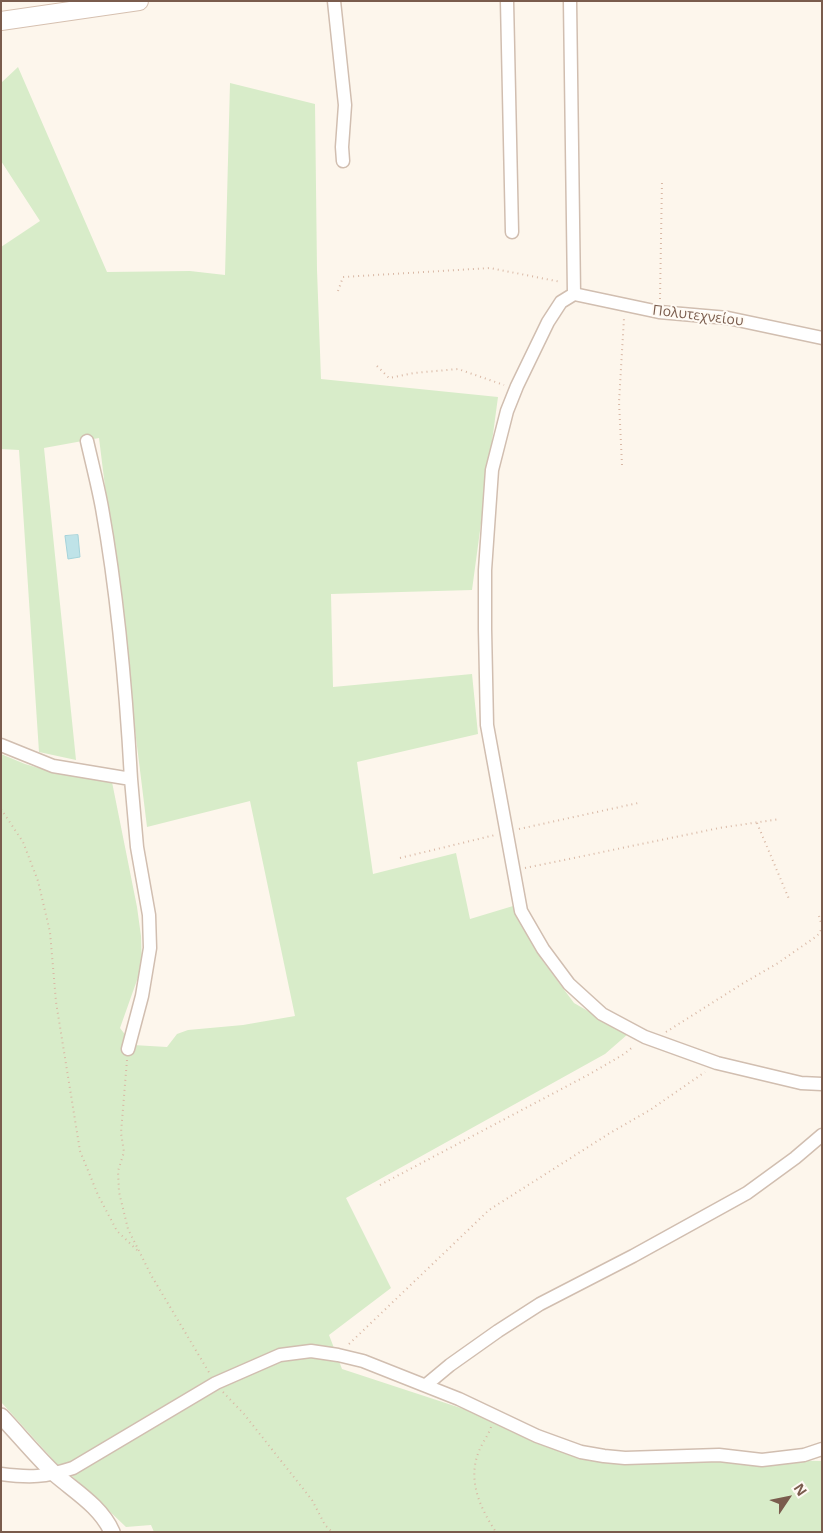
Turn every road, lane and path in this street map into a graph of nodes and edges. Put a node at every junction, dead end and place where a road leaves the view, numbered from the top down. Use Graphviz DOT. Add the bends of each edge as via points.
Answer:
graph roads {
  1 [pos="67,1"];
  2 [pos="139,1"];
  3 [pos="334,1"];
  4 [pos="507,1"];
  5 [pos="570,1"];
  6 [pos="1,11"];
  7 [pos="1,21"];
  8 [pos="343,161"];
  9 [pos="662,181"];
  10 [pos="512,232"];
  11 [pos="575,288"];
  12 [pos="338,291"];
  13 [pos="625,306"];
  14 [pos="659,312"];
  15 [pos="822,338"];
  16 [pos="377,366"];
  17 [pos="517,386"];
  18 [pos="87,441"];
  19 [pos="622,465"];
  20 [pos="1,745"];
  21 [pos="131,779"];
  22 [pos="1,809"];
  23 [pos="780,819"];
  24 [pos="757,822"];
  25 [pos="513,871"];
  26 [pos="789,899"];
  27 [pos="819,916"];
  28 [pos="649,1038"];
  29 [pos="128,1049"];
  30 [pos="717,1063"];
  31 [pos="822,1084"];
  32 [pos="822,1135"];
  33 [pos="380,1185"];
  34 [pos="140,1253"];
  35 [pos="338,1355"];
  36 [pos="216,1383"];
  37 [pos="426,1385"];
  38 [pos="1,1416"];
  39 [pos="496,1416"];
  40 [pos="822,1449"];
  41 [pos="1,1474"];
  42 [pos="56,1474"];
  43 [pos="112,1532"];
  44 [pos="332,1532"];
  45 [pos="496,1532"];
  1 -- 6 [label="main road"];
  2 -- 7 [label="main road"];
  3 -- 8 [label="street" via="345,105"];
  4 -- 10 [label="street"];
  5 -- 11 [label="street"];
  9 -- 14 [label="path"];
  11 -- 12 [label="path" via="490,268 343,277"];
  11 -- 13 [label="street, Πολυτεχνείου"];
  11 -- 17 [label="street" via="548,322"];
  13 -- 14 [label="street, Πολυτεχνείου"];
  13 -- 19 [label="path" via="619,402"];
  14 -- 15 [label="street, Πολυτεχνείου" via="728,318"];
  16 -- 17 [label="path" via="389,378 458,369 501,385"];
  17 -- 25 [label="street" via="492,470 485,570 487,725"];
  18 -- 21 [label="street" via="110,555 123,662"];
  20 -- 21 [label="street" via="53,766"];
  21 -- 29 [label="street" via="137,847 149,915 150,948"];
  22 -- 34 [label="path" via="29,857 50,932 56,1002 80,1151 117,1231"];
  23 -- 24 [label="path"];
  24 -- 25 [label="path"];
  24 -- 26 [label="path"];
  25 -- 28 [label="street" via="521,911 569,984 602,1014"];
  27 -- 28 [label="path" via="822,926 814,938 778,963"];
  28 -- 30 [label="street"];
  28 -- 33 [label="path" via="595,1071"];
  29 -- 34 [label="path" via="119,1192 128,1228"];
  30 -- 31 [label="street" via="802,1083"];
  30 -- 35 [label="path" via="650,1110 489,1210"];
  32 -- 37 [label="street" via="747,1193 540,1304"];
  34 -- 36 [label="path"];
  35 -- 36 [label="street" via="311,1351 280,1355"];
  35 -- 37 [label="street"];
  36 -- 42 [label="street" via="73,1468"];
  36 -- 44 [label="path" via="312,1500"];
  37 -- 39 [label="street"];
  38 -- 42 [label="street"];
  39 -- 40 [label="street" via="537,1436 581,1452 604,1456 719,1455 762,1460 804,1455"];
  39 -- 45 [label="path" via="474,1465 476,1495"];
  41 -- 42 [label="street" via="27,1478"];
  42 -- 43 [label="street" via="92,1504"];
}
